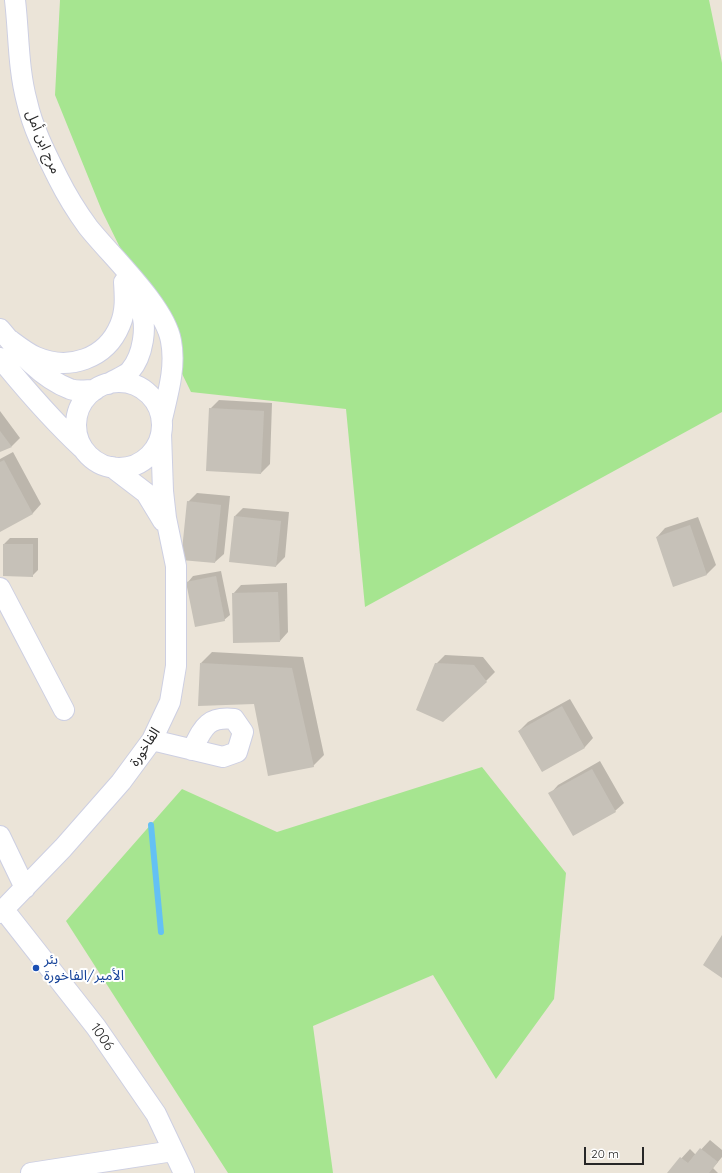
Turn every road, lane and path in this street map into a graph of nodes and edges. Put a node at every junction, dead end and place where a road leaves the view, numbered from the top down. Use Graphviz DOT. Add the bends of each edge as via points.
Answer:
graph roads {
  1 [pos="16,0"];
  2 [pos="122,274"];
  3 [pos="5,335"];
  4 [pos="0,358"];
  5 [pos="101,387"];
  6 [pos="162,426"];
  7 [pos="82,448"];
  8 [pos="112,467"];
  9 [pos="169,534"];
  10 [pos="0,588"];
  11 [pos="64,710"];
  12 [pos="152,740"];
  13 [pos="192,750"];
  14 [pos="0,836"];
  15 [pos="25,888"];
  16 [pos="2,912"];
  17 [pos="173,1151"];
  18 [pos="31,1173"];
  19 [pos="184,1173"];
  1 -- 2 [label="street, مرج ابن أمل" via="26,102 38,136 58,179 87,226"];
  2 -- 3 [label="street" via="125,306 121,324 110,344 93,356 76,361 56,362 35,357"];
  2 -- 5 [label="street, مرج ابن أمل" via="140,308 144,324 143,342 129,371"];
  2 -- 6 [label="street, مرج ابن أمل" via="151,302 165,323 171,341 170,382"];
  3 -- 5 [label="street" via="20,353 48,378 71,390"];
  4 -- 7 [label="street" via="32,398"];
  5 -- 6 [label="street" via="123,382 138,386 157,404"];
  5 -- 7 [label="street" via="81,405 77,419 77,434"];
  6 -- 8 [label="street" via="157,445 148,457 135,465"];
  6 -- 9 [label="street, الفاخورة" via="163,491"];
  7 -- 8 [label="street" via="92,458"];
  8 -- 9 [label="street, الفاخورة" via="146,493"];
  9 -- 12 [label="street, الفاخورة" via="176,566 176,666 170,702"];
  10 -- 11 [label="street"];
  12 -- 13 [label="street"];
  12 -- 15 [label="street, الفاخورة" via="116,788"];
  14 -- 15 [label="street"];
  15 -- 16 [label="street, الفاخورة"];
  16 -- 17 [label="street, 1006" via="96,1028 156,1114"];
  17 -- 18 [label="street"];
  17 -- 19 [label="street, 1006"];
}
